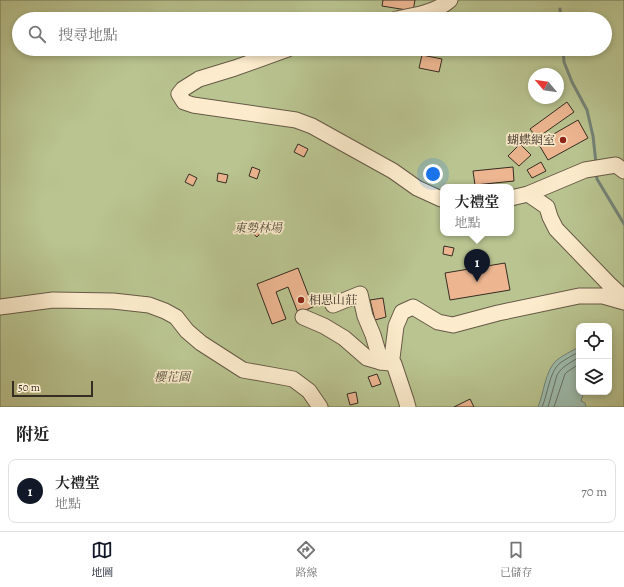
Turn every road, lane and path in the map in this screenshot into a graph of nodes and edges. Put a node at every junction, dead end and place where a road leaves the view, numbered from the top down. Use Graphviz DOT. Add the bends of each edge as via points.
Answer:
graph roads {
  1 [pos="450,0"];
  2 [pos="426,12"];
  3 [pos="268,56"];
  4 [pos="624,171"];
  5 [pos="528,194"];
  6 [pos="514,197"];
  7 [pos="440,199"];
  8 [pos="624,298"];
  9 [pos="624,302"];
  10 [pos="333,305"];
  11 [pos="0,307"];
  12 [pos="303,317"];
  13 [pos="385,362"];
  14 [pos="320,407"];
  15 [pos="408,407"];
  1 -- 2 [label="street" via="437,9"];
  3 -- 7 [label="street" via="199,79 183,88 179,94 184,102 193,105 296,120 312,126 393,171 417,188"];
  4 -- 5 [label="street" via="616,165 585,170"];
  5 -- 6 [label="street"];
  5 -- 8 [label="street" via="547,207 556,229"];
  9 -- 13 [label="street" via="603,296 579,296 454,325 438,322 413,306 402,312 396,326 392,358"];
  10 -- 13 [label="street" via="360,294 365,316"];
  11 -- 14 [label="street" via="53,300 113,301 149,306 176,317 201,343 243,370 293,379 309,391"];
  12 -- 13 [label="street" via="344,338 367,358"];
  13 -- 15 [label="street" via="394,364"];
}
